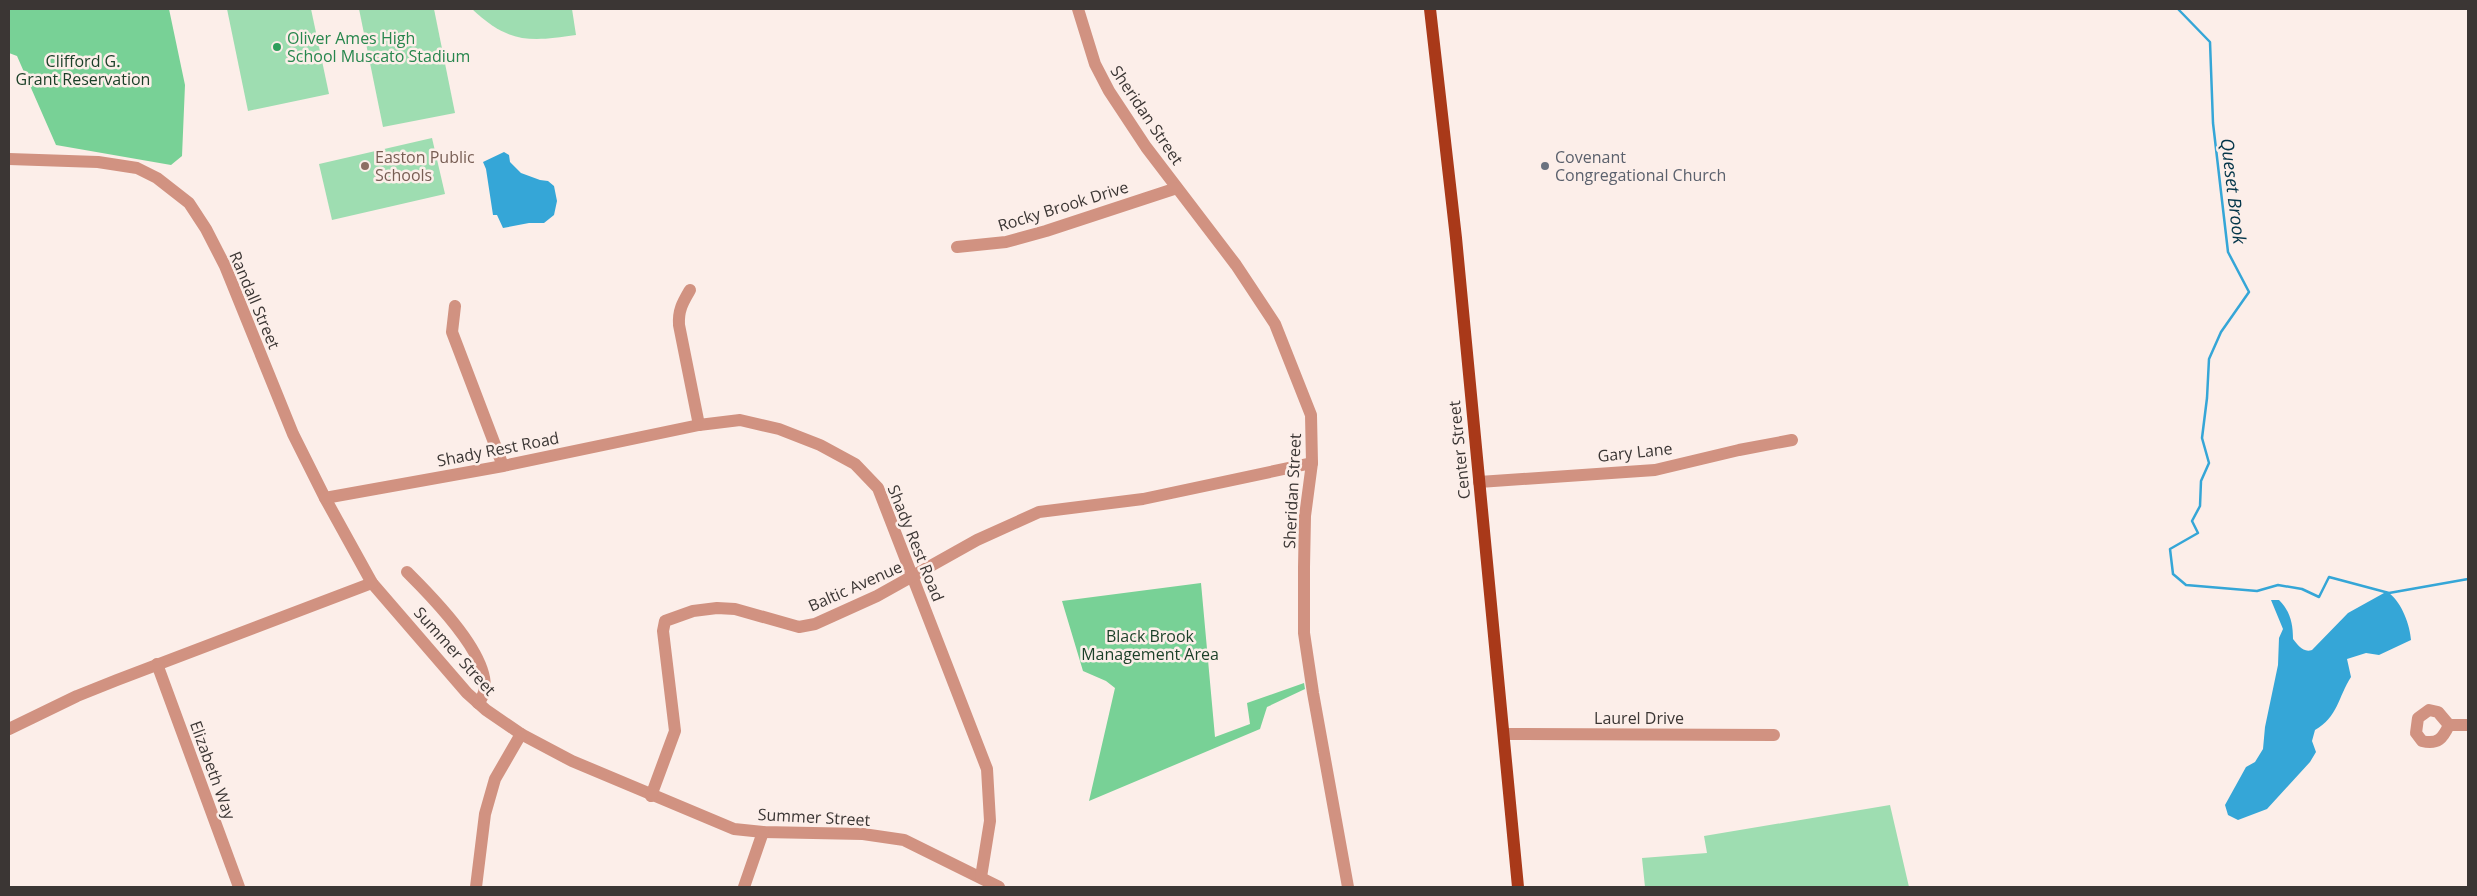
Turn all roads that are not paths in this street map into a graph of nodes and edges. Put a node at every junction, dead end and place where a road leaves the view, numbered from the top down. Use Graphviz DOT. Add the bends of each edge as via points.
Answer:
graph roads {
  1 [pos="1078,9"];
  2 [pos="1430,9"];
  3 [pos="9,159"];
  4 [pos="1177,188"];
  5 [pos="957,247"];
  6 [pos="690,290"];
  7 [pos="455,306"];
  8 [pos="699,425"];
  9 [pos="1792,440"];
  10 [pos="1312,463"];
  11 [pos="503,466"];
  12 [pos="1479,482"];
  13 [pos="325,498"];
  14 [pos="407,572"];
  15 [pos="912,578"];
  16 [pos="372,583"];
  17 [pos="158,664"];
  18 [pos="478,703"];
  19 [pos="2449,725"];
  20 [pos="2468,725"];
  21 [pos="9,729"];
  22 [pos="521,734"];
  23 [pos="1504,734"];
  24 [pos="1774,735"];
  25 [pos="651,796"];
  26 [pos="763,832"];
  27 [pos="982,877"];
  28 [pos="239,887"];
  29 [pos="476,887"];
  30 [pos="744,887"];
  31 [pos="999,887"];
  32 [pos="1348,887"];
  33 [pos="1518,887"];
  1 -- 4 [label="street, Sheridan Street" via="1102,78 1146,147"];
  2 -- 12 [label="main road, Center Street"];
  3 -- 13 [label="street, Randall Street" via="98,162 137,168 157,178 189,203 225,266 292,434"];
  4 -- 5 [label="street, Rocky Brook Drive" via="1006,242"];
  4 -- 10 [label="street, Sheridan Street" via="1236,264 1275,324 1311,415"];
  6 -- 8 [label="street" via="678,314"];
  7 -- 11 [label="street" via="452,332"];
  8 -- 11 [label="street, Shady Rest Road"];
  8 -- 15 [label="street, Shady Rest Road" via="740,420 779,429 820,445 855,464 878,488"];
  9 -- 12 [label="street, Gary Lane" via="1655,470"];
  10 -- 15 [label="street, Baltic Avenue" via="1152,497 1039,512 977,540"];
  10 -- 32 [label="street, Sheridan Street" via="1305,525 1304,633"];
  11 -- 13 [label="street, Shady Rest Road"];
  12 -- 23 [label="main road, Center Street"];
  13 -- 16 [label="street, Randall Street"];
  14 -- 18 [label="street" via="448,615 481,666 485,688 484,697"];
  15 -- 25 [label="street, Baltic Avenue" via="844,612 798,627 734,609 693,611 665,621 664,648 675,731"];
  15 -- 27 [label="street, Shady Rest Road" via="987,768 990,821"];
  16 -- 17 [label="street"];
  16 -- 18 [label="street, Summer Street"];
  17 -- 21 [label="street" via="77,696"];
  17 -- 28 [label="street, Elizabeth Way"];
  18 -- 22 [label="street, Summer Street"];
  19 -- 20 [label="street"];
  22 -- 25 [label="street, Summer Street"];
  22 -- 29 [label="street" via="492,788 485,814"];
  23 -- 24 [label="street, Laurel Drive"];
  23 -- 33 [label="main road, Center Street"];
  25 -- 26 [label="street, Summer Street" via="734,828"];
  26 -- 27 [label="street, Summer Street" via="853,834 904,840"];
  26 -- 30 [label="street"];
  27 -- 31 [label="street, Summer Street"];
}
